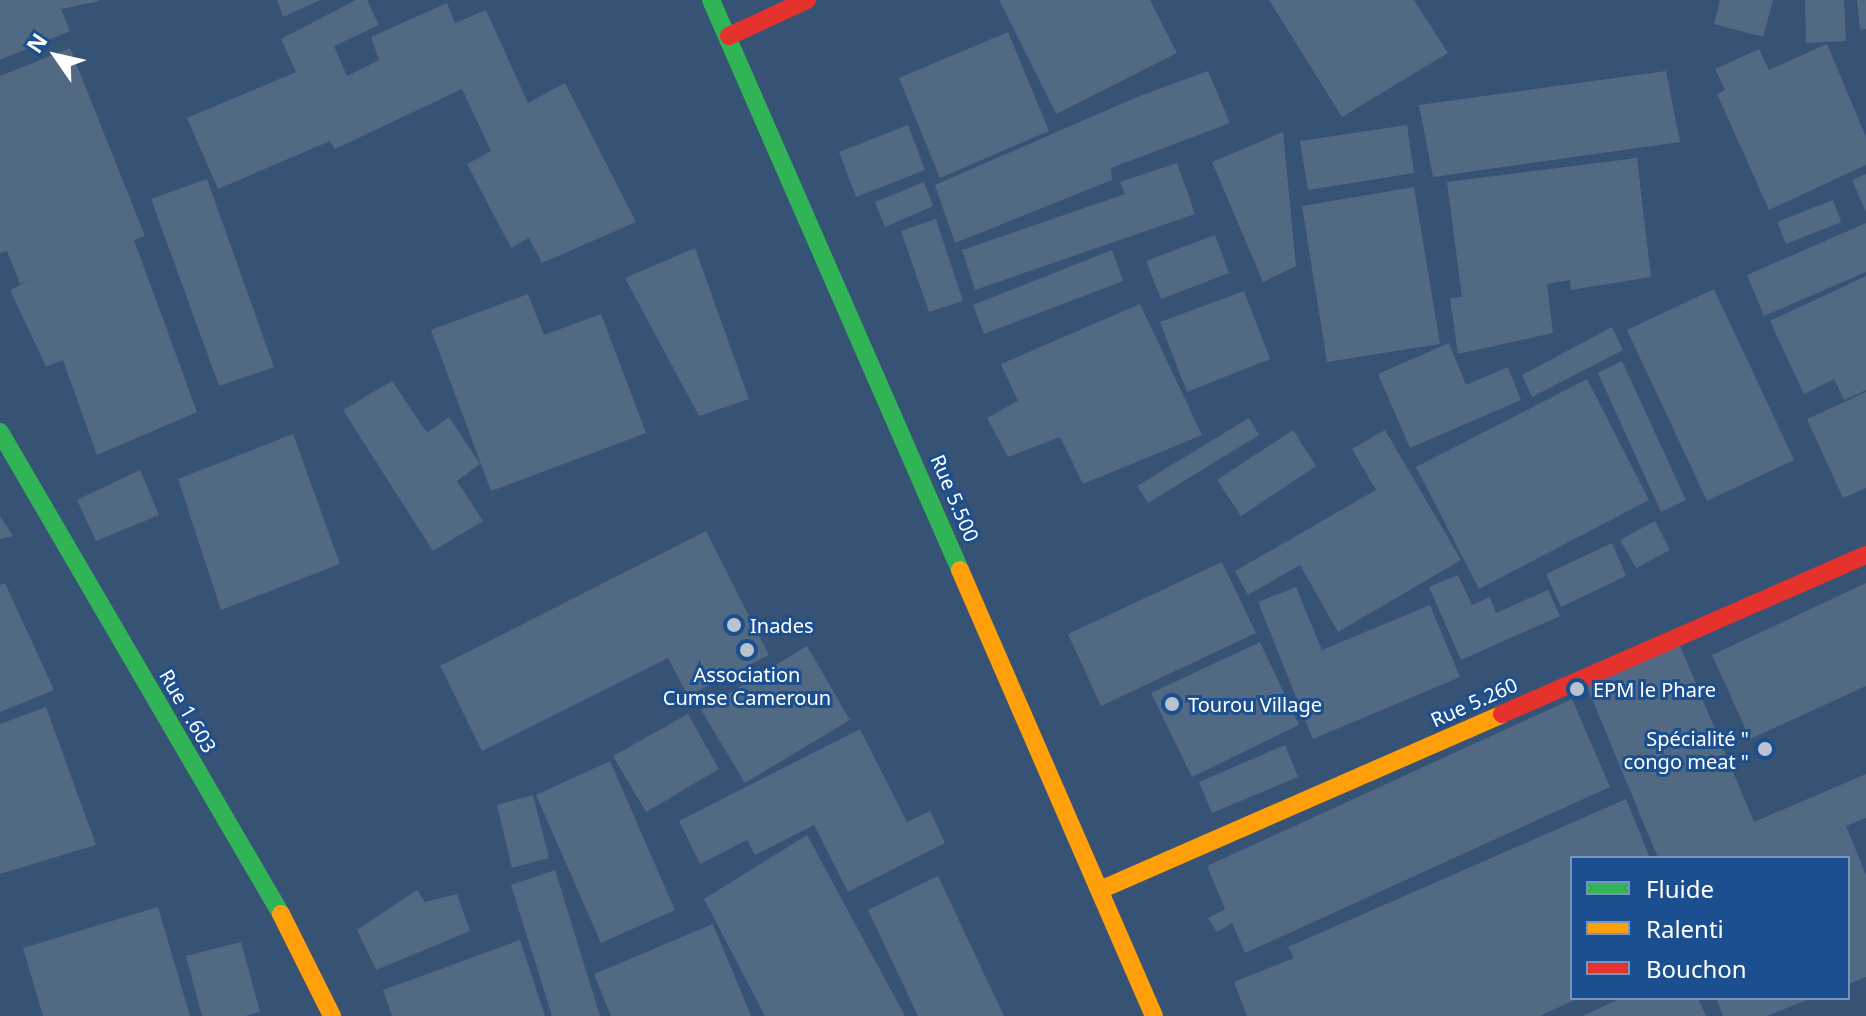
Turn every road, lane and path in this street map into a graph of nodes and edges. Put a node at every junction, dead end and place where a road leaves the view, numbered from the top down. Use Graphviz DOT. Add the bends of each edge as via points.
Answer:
graph roads {
  1 [pos="711,0"];
  2 [pos="807,0"];
  3 [pos="729,36"];
  4 [pos="0,432"];
  5 [pos="1866,555"];
  6 [pos="1100,890"];
  7 [pos="332,1016"];
  8 [pos="1154,1016"];
  1 -- 3 [label="street, Rue 5.500"];
  2 -- 3 [label="street"];
  3 -- 6 [label="street, Rue 5.500"];
  4 -- 7 [label="street, Rue 1.603" via="294,937"];
  5 -- 6 [label="street, Rue 5.260"];
  6 -- 8 [label="street, Rue 5.500"];
}
